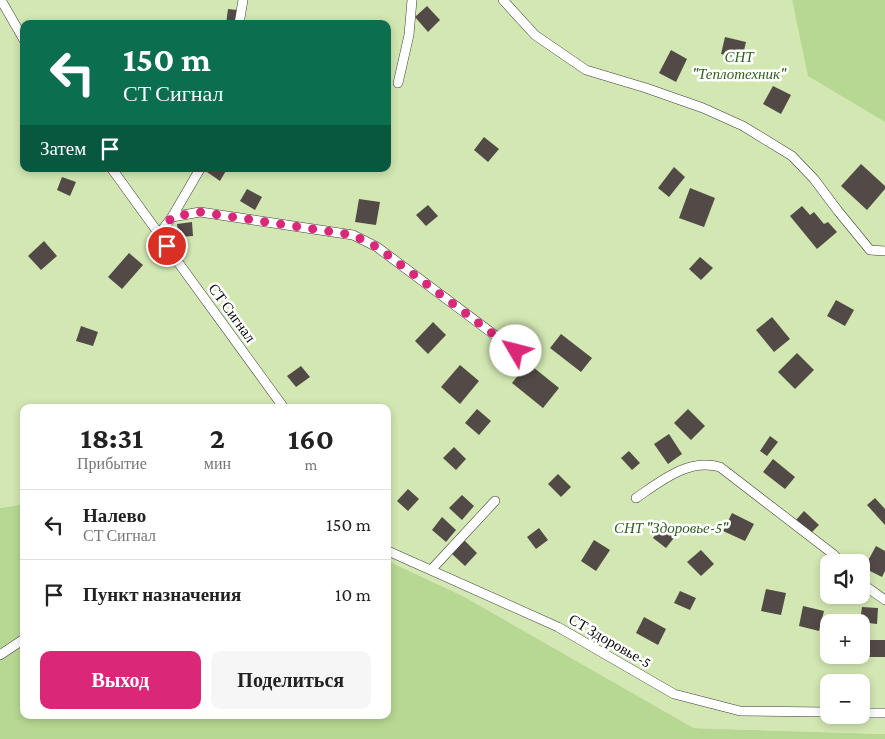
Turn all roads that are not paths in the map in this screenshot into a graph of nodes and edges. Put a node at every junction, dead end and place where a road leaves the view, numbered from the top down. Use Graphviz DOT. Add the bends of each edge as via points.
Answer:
graph roads {
  1 [pos="1,0"];
  2 [pos="243,0"];
  3 [pos="412,0"];
  4 [pos="503,0"];
  5 [pos="240,20"];
  6 [pos="20,33"];
  7 [pos="398,82"];
  8 [pos="114,172"];
  9 [pos="198,172"];
  10 [pos="172,217"];
  11 [pos="159,234"];
  12 [pos="885,251"];
  13 [pos="516,351"];
  14 [pos="281,404"];
  15 [pos="636,498"];
  16 [pos="495,500"];
  17 [pos="391,552"];
  18 [pos="833,554"];
  19 [pos="431,570"];
  20 [pos="870,589"];
  21 [pos="885,600"];
  22 [pos="20,642"];
  23 [pos="0,655"];
  24 [pos="820,712"];
  25 [pos="870,713"];
  26 [pos="885,713"];
  1 -- 6 [label="lane"];
  2 -- 5 [label="lane"];
  3 -- 7 [label="lane" via="409,36"];
  4 -- 12 [label="lane" via="535,35 586,70 703,108 743,126 792,156 870,250"];
  8 -- 11 [label="lane, СТ Сигнал"];
  9 -- 10 [label="lane"];
  10 -- 11 [label="lane"];
  10 -- 13 [label="lane" via="200,212 353,235 377,247"];
  11 -- 14 [label="lane, СТ Сигнал"];
  15 -- 18 [label="lane" via="678,470 709,464 720,467"];
  16 -- 19 [label="lane"];
  17 -- 19 [label="lane, СТ Здоровье-5"];
  19 -- 24 [label="lane, СТ Здоровье-5" via="558,628 674,694 740,711"];
  20 -- 21 [label="lane"];
  22 -- 23 [label="lane"];
  25 -- 26 [label="lane"];
}
